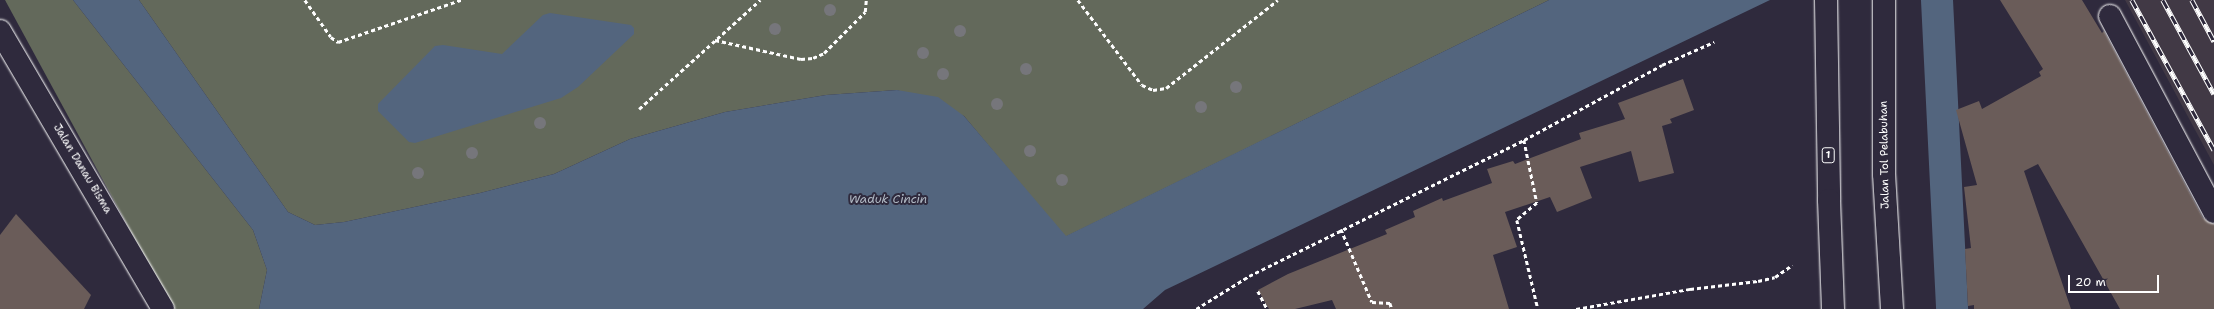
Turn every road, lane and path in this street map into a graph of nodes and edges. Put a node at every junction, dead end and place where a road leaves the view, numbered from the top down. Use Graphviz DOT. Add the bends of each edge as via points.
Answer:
graph roads {
  1 [pos="305,0"];
  2 [pos="461,0"];
  3 [pos="760,0"];
  4 [pos="866,0"];
  5 [pos="1078,0"];
  6 [pos="1278,0"];
  7 [pos="1826,0"];
  8 [pos="1884,0"];
  9 [pos="2110,16"];
  10 [pos="0,31"];
  11 [pos="715,40"];
  12 [pos="1714,42"];
  13 [pos="639,109"];
  14 [pos="1524,140"];
  15 [pos="2214,212"];
  16 [pos="1341,229"];
  17 [pos="1792,265"];
  18 [pos="1258,291"];
  19 [pos="163,309"];
  20 [pos="1196,309"];
  21 [pos="1267,309"];
  22 [pos="1392,309"];
  23 [pos="1538,309"];
  24 [pos="1576,309"];
  25 [pos="1833,309"];
  26 [pos="1892,309"];
  1 -- 2 [label="path" via="330,37 338,42"];
  3 -- 11 [label="path"];
  4 -- 11 [label="path" via="865,12 824,53 813,58 801,59"];
  5 -- 6 [label="path" via="1142,85 1153,90 1166,88"];
  7 -- 25 [label="main road, 1"];
  8 -- 26 [label="main road, Jalan Tol Pelabuhan" via="1884,174"];
  9 -- 15 [label="main road"];
  10 -- 19 [label="main road, Jalan Danau Bisma"];
  11 -- 13 [label="path"];
  12 -- 14 [label="path" via="1662,65"];
  14 -- 16 [label="path"];
  14 -- 23 [label="path" via="1537,203 1517,220"];
  16 -- 20 [label="path" via="1248,276"];
  16 -- 22 [label="path" via="1372,302 1390,303"];
  17 -- 24 [label="path" via="1775,277 1758,281 1690,289"];
  18 -- 21 [label="path"];
}
